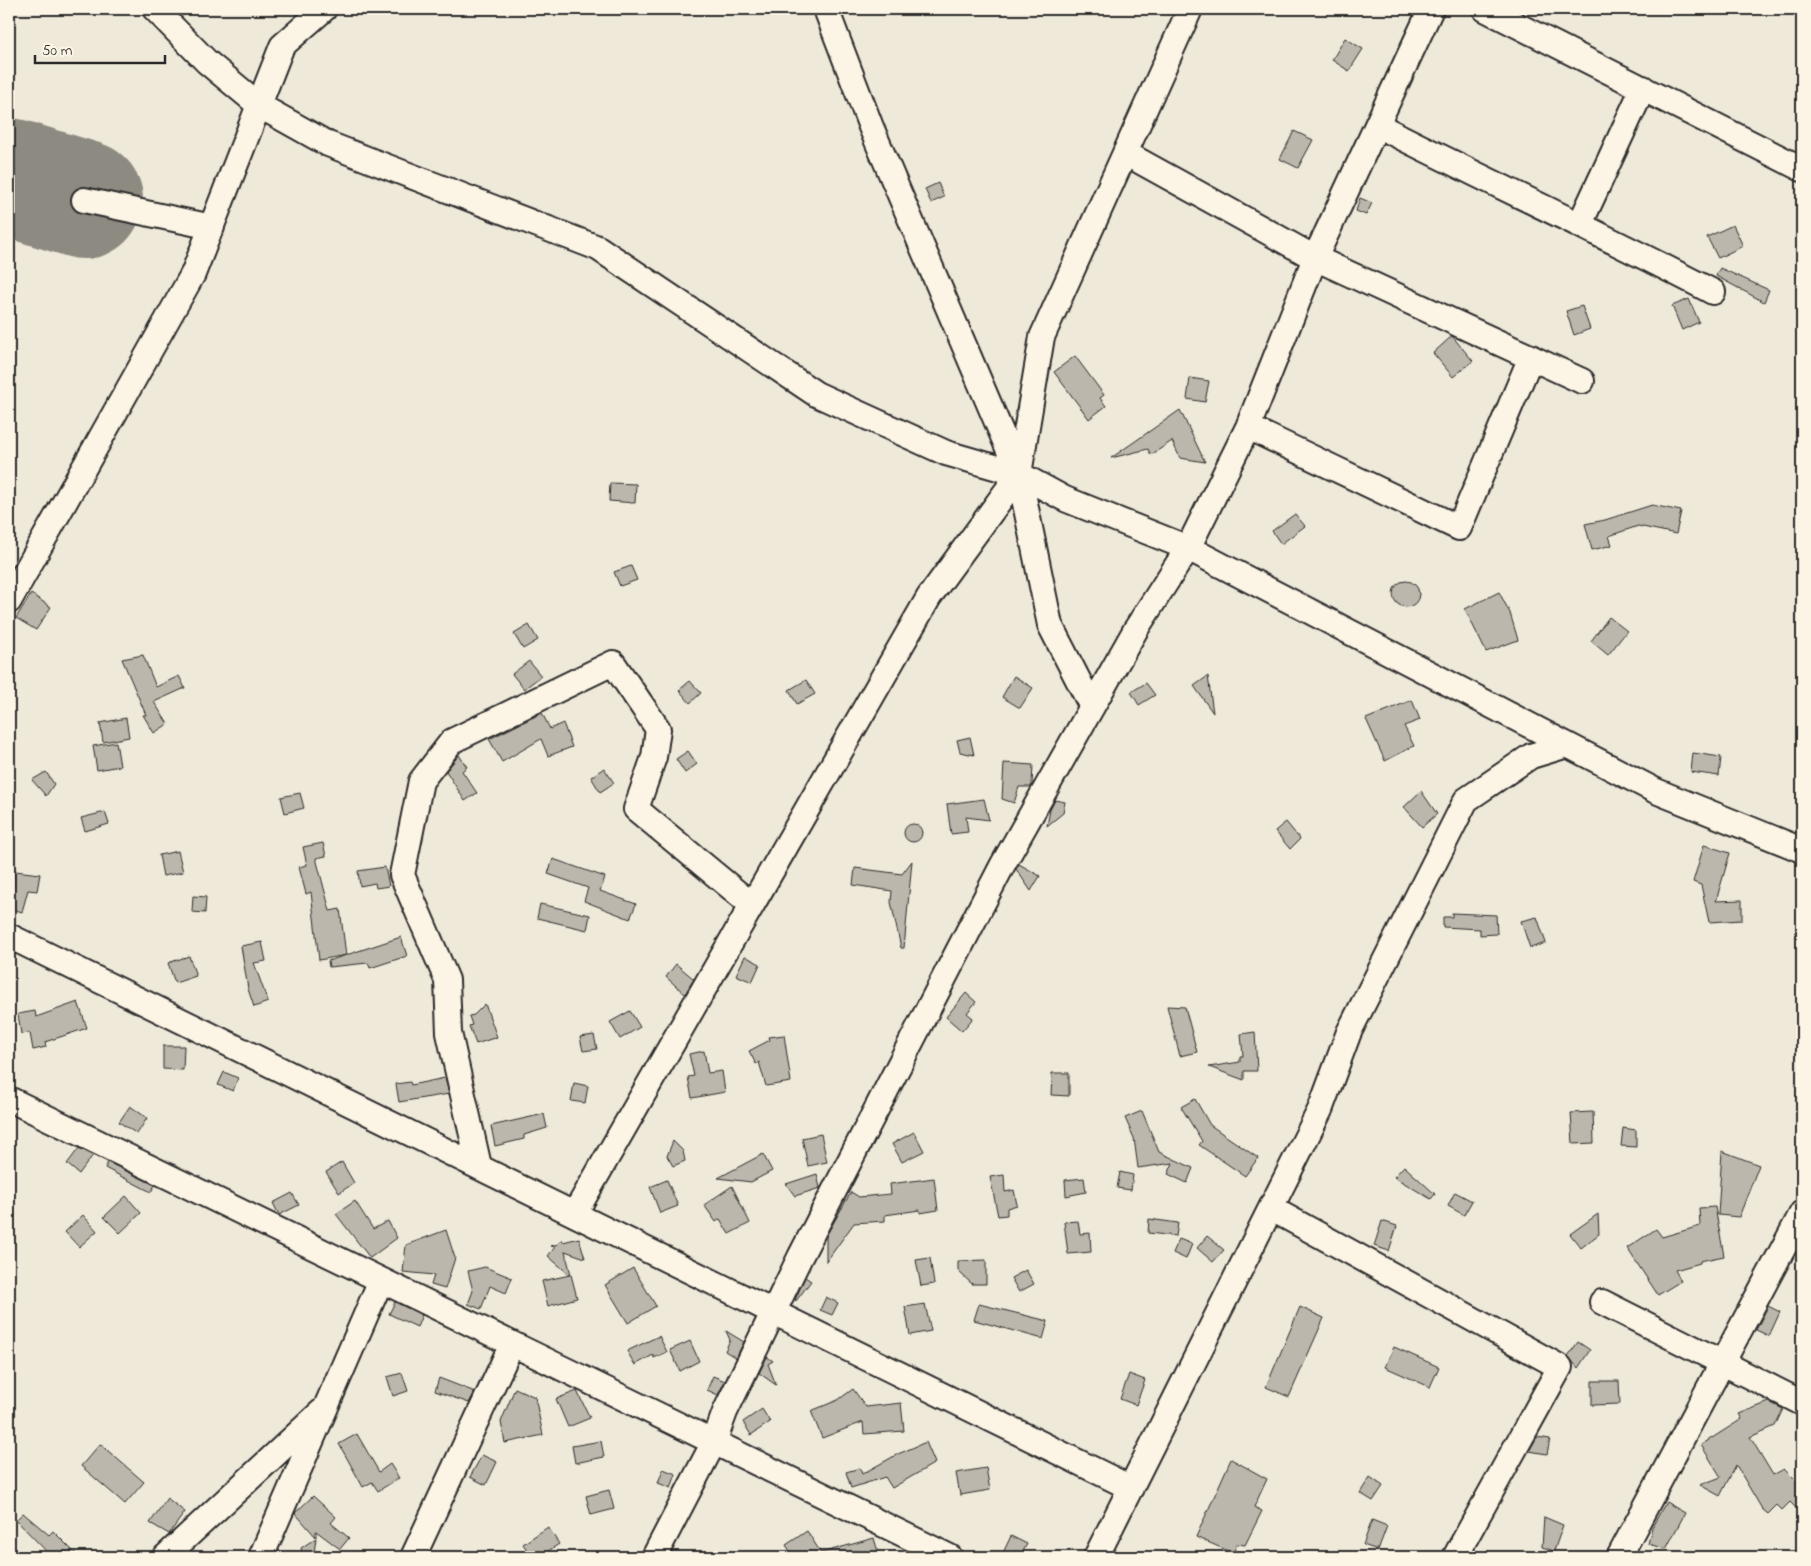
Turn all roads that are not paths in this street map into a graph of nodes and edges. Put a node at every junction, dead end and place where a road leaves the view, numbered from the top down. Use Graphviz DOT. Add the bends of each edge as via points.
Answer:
graph roads {
  1 [pos="155,9"];
  2 [pos="324,9"];
  3 [pos="826,9"];
  4 [pos="1190,9"];
  5 [pos="1431,9"];
  6 [pos="1485,9"];
  7 [pos="1643,88"];
  8 [pos="260,106"];
  9 [pos="1377,125"];
  10 [pos="1125,153"];
  11 [pos="1802,169"];
  12 [pos="84,200"];
  13 [pos="1580,224"];
  14 [pos="212,227"];
  15 [pos="1315,258"];
  16 [pos="1713,292"];
  17 [pos="1531,358"];
  18 [pos="1582,381"];
  19 [pos="1248,427"];
  20 [pos="1019,474"];
  21 [pos="1188,548"];
  22 [pos="9,601"];
  23 [pos="1092,707"];
  24 [pos="1567,745"];
  25 [pos="1802,850"];
  26 [pos="752,905"];
  27 [pos="9,936"];
  28 [pos="9,1099"];
  29 [pos="480,1166"];
  30 [pos="1272,1209"];
  31 [pos="575,1213"];
  32 [pos="1802,1213"];
  33 [pos="381,1280"];
  34 [pos="1602,1302"];
  35 [pos="774,1311"];
  36 [pos="512,1344"];
  37 [pos="1724,1361"];
  38 [pos="1802,1403"];
  39 [pos="327,1406"];
  40 [pos="714,1442"];
  41 [pos="1131,1488"];
  42 [pos="165,1557"];
  43 [pos="261,1557"];
  44 [pos="414,1557"];
  45 [pos="654,1557"];
  46 [pos="950,1557"];
  47 [pos="1096,1557"];
  48 [pos="1456,1557"];
  49 [pos="1619,1557"];
  1 -- 8 [label="street" via="208,62"];
  2 -- 8 [label="street" via="282,46"];
  3 -- 20 [label="street" via="871,127"];
  4 -- 10 [label="street"];
  5 -- 9 [label="street"];
  6 -- 7 [label="street"];
  7 -- 11 [label="street"];
  7 -- 13 [label="street"];
  8 -- 14 [label="street"];
  8 -- 20 [label="street" via="328,144 598,248 816,394 946,453"];
  9 -- 13 [label="street" via="1499,188"];
  9 -- 15 [label="street"];
  10 -- 15 [label="street"];
  10 -- 20 [label="street" via="1042,337"];
  12 -- 14 [label="street"];
  13 -- 16 [label="street"];
  14 -- 22 [label="street" via="193,274"];
  15 -- 17 [label="street"];
  15 -- 19 [label="street"];
  17 -- 18 [label="street"];
  17 -- 19 [label="street" via="1459,528"];
  19 -- 21 [label="street"];
  20 -- 21 [label="street" via="1065,499"];
  20 -- 23 [label="street" via="1050,625"];
  20 -- 26 [label="street" via="929,597"];
  21 -- 23 [label="street" via="1136,629"];
  21 -- 24 [label="street"];
  23 -- 35 [label="street" via="1002,866"];
  24 -- 25 [label="street" via="1656,791"];
  24 -- 30 [label="street" via="1531,756 1466,800 1349,1032 1320,1110"];
  26 -- 29 [label="street" via="636,809 654,757 658,729 614,663 452,741 422,781 402,876 447,980 449,1033"];
  26 -- 31 [label="street"];
  27 -- 29 [label="street"];
  28 -- 33 [label="street"];
  29 -- 31 [label="street"];
  30 -- 41 [label="street"];
  30 -- 48 [label="street" via="1560,1367"];
  31 -- 35 [label="street"];
  32 -- 37 [label="street"];
  33 -- 36 [label="street"];
  33 -- 39 [label="street"];
  34 -- 37 [label="street"];
  35 -- 40 [label="street"];
  35 -- 41 [label="street"];
  36 -- 40 [label="street"];
  36 -- 44 [label="street"];
  37 -- 38 [label="street"];
  37 -- 49 [label="street"];
  39 -- 42 [label="street"];
  39 -- 43 [label="street"];
  40 -- 45 [label="street"];
  40 -- 46 [label="street"];
  41 -- 47 [label="street"];
}
